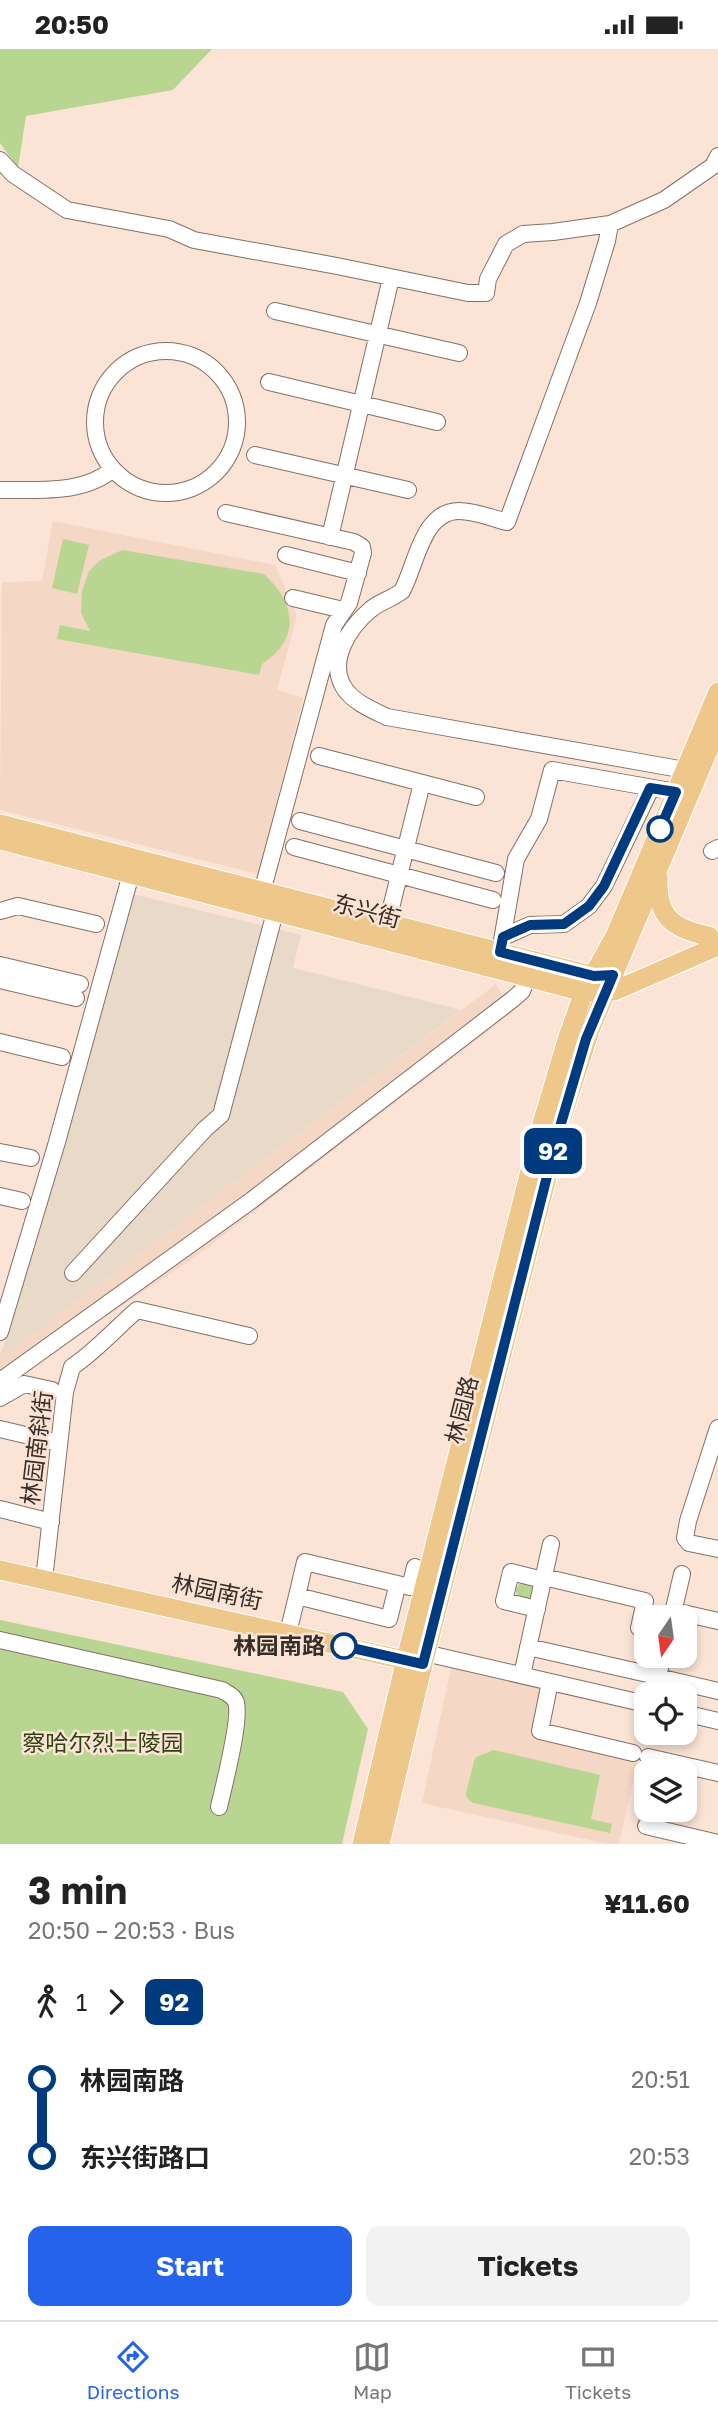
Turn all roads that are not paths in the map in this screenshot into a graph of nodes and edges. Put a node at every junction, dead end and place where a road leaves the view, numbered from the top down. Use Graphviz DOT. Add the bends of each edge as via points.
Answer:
graph roads {
  1 [pos="718,156"];
  2 [pos="0,160"];
  3 [pos="610,224"];
  4 [pos="391,278"];
  5 [pos="275,311"];
  6 [pos="377,334"];
  7 [pos="459,353"];
  8 [pos="269,382"];
  9 [pos="361,403"];
  10 [pos="436,422"];
  11 [pos="255,455"];
  12 [pos="113,469"];
  13 [pos="344,475"];
  14 [pos="0,490"];
  15 [pos="408,490"];
  16 [pos="226,513"];
  17 [pos="330,537"];
  18 [pos="286,555"];
  19 [pos="354,565"];
  20 [pos="293,598"];
  21 [pos="344,610"];
  22 [pos="718,692"];
  23 [pos="718,727"];
  24 [pos="319,756"];
  25 [pos="685,770"];
  26 [pos="422,783"];
  27 [pos="650,788"];
  28 [pos="676,792"];
  29 [pos="476,797"];
  30 [pos="300,821"];
  31 [pos="0,824"];
  32 [pos="0,840"];
  33 [pos="294,847"];
  34 [pos="405,850"];
  35 [pos="133,867"];
  36 [pos="658,871"];
  37 [pos="496,873"];
  38 [pos="399,875"];
  39 [pos="272,900"];
  40 [pos="493,900"];
  41 [pos="0,911"];
  42 [pos="96,923"];
  43 [pos="387,924"];
  44 [pos="715,938"];
  45 [pos="501,945"];
  46 [pos="0,965"];
  47 [pos="527,978"];
  48 [pos="642,979"];
  49 [pos="0,980"];
  50 [pos="599,984"];
  51 [pos="590,1030"];
  52 [pos="0,1042"];
  53 [pos="62,1057"];
  54 [pos="0,1151"];
  55 [pos="31,1158"];
  56 [pos="0,1196"];
  57 [pos="22,1201"];
  58 [pos="73,1273"];
  59 [pos="0,1332"];
  60 [pos="249,1336"];
  61 [pos="2,1375"];
  62 [pos="52,1390"];
  63 [pos="0,1398"];
  64 [pos="718,1428"];
  65 [pos="0,1429"];
  66 [pos="59,1443"];
  67 [pos="0,1509"];
  68 [pos="51,1522"];
  69 [pos="551,1544"];
  70 [pos="718,1549"];
  71 [pos="415,1567"];
  72 [pos="0,1570"];
  73 [pos="682,1574"];
  74 [pos="544,1578"];
  75 [pos="44,1580"];
  76 [pos="396,1591"];
  77 [pos="297,1596"];
  78 [pos="644,1605"];
  79 [pos="675,1605"];
  80 [pos="537,1609"];
  81 [pos="697,1618"];
  82 [pos="718,1621"];
  83 [pos="288,1633"];
  84 [pos="0,1640"];
  85 [pos="528,1647"];
  86 [pos="418,1659"];
  87 [pos="658,1668"];
  88 [pos="522,1675"];
  89 [pos="655,1676"];
  90 [pos="550,1682"];
  91 [pos="655,1682"];
  92 [pos="718,1691"];
  93 [pos="634,1701"];
  94 [pos="697,1716"];
  95 [pos="718,1721"];
  96 [pos="718,1773"];
  97 [pos="219,1807"];
  98 [pos="646,1826"];
  99 [pos="718,1843"];
  100 [pos="362,1844"];
  101 [pos="380,1844"];
  1 -- 3 [label="street" via="713,166 664,200"];
  2 -- 4 [label="street" via="67,210"];
  3 -- 4 [label="street" via="523,234 506,244 486,293"];
  3 -- 25 [label="street" via="588,303 507,522 461,511 446,513 435,521 402,591 372,607 352,628 344,642 339,672 353,697 387,716"];
  4 -- 6 [label="street"];
  5 -- 6 [label="street"];
  6 -- 7 [label="street"];
  6 -- 9 [label="street"];
  8 -- 9 [label="street"];
  9 -- 10 [label="street"];
  9 -- 13 [label="street"];
  11 -- 13 [label="street"];
  12 -- 12 [label="street" via="146,490 170,493 193,488 214,475 229,456 236,433 236,409 228,387 213,368 170,350 147,352 109,377 94,420 97,443"];
  12 -- 14 [label="street" via="74,487"];
  13 -- 15 [label="street"];
  13 -- 17 [label="street"];
  16 -- 17 [label="street"];
  17 -- 19 [label="street" via="362,547"];
  18 -- 19 [label="street"];
  19 -- 21 [label="street"];
  20 -- 21 [label="street"];
  21 -- 39 [label="street" via="334,625"];
  22 -- 25 [label="main road"];
  23 -- 36 [label="main road"];
  24 -- 26 [label="street"];
  25 -- 28 [label="main road"];
  26 -- 29 [label="street"];
  26 -- 34 [label="street"];
  27 -- 28 [label="street"];
  27 -- 45 [label="street" via="604,886 589,906 564,924 530,925"];
  27 -- 45 [label="street" via="552,770 539,818 516,859"];
  28 -- 50 [label="main road"];
  30 -- 34 [label="street"];
  31 -- 35 [label="main road, 东兴街"];
  32 -- 35 [label="main road, 东兴街"];
  33 -- 38 [label="street"];
  34 -- 37 [label="street"];
  34 -- 38 [label="street"];
  35 -- 39 [label="main road, 东兴街"];
  35 -- 59 [label="street"];
  36 -- 44 [label="main road" via="659,904 665,915 687,932"];
  36 -- 50 [label="main road"];
  38 -- 40 [label="street"];
  38 -- 43 [label="street"];
  39 -- 43 [label="main road, 东兴街"];
  39 -- 47 [label="main road, 东兴街"];
  39 -- 58 [label="street" via="221,1115"];
  41 -- 42 [label="street" via="18,905"];
  43 -- 45 [label="main road, 东兴街"];
  44 -- 48 [label="main road"];
  44 -- 50 [label="main road"];
  45 -- 50 [label="main road, 东兴街"];
  46 -- 49 [label="street" via="78,991"];
  47 -- 50 [label="main road, 东兴街"];
  47 -- 61 [label="street" via="513,999 262,1192"];
  48 -- 50 [label="main road"];
  48 -- 51 [label="main road" via="612,1003"];
  50 -- 51 [label="main road, 林园路"];
  50 -- 86 [label="main road, 林园路" via="568,1037 542,1124"];
  51 -- 86 [label="main road, 林园路" via="557,1137"];
  52 -- 53 [label="street"];
  54 -- 55 [label="street"];
  56 -- 57 [label="street"];
  60 -- 66 [label="street, 林园南斜街" via="137,1310 72,1367"];
  62 -- 63 [label="street" via="24,1384"];
  64 -- 70 [label="street" via="685,1538"];
  65 -- 66 [label="street"];
  66 -- 68 [label="street, 林园南斜街"];
  67 -- 68 [label="street"];
  68 -- 75 [label="street, 林园南斜街"];
  69 -- 74 [label="street"];
  71 -- 77 [label="street" via="410,1587 305,1562"];
  72 -- 75 [label="main road, 林园南街"];
  73 -- 79 [label="street"];
  74 -- 78 [label="street" via="645,1601"];
  74 -- 80 [label="street"];
  74 -- 80 [label="street" via="511,1572 504,1601"];
  75 -- 83 [label="main road, 林园南街"];
  76 -- 77 [label="street" via="389,1619"];
  77 -- 83 [label="street"];
  80 -- 85 [label="street"];
  81 -- 82 [label="street"];
  83 -- 86 [label="main road, 林园南街"];
  84 -- 97 [label="street" via="232,1696 236,1725"];
  85 -- 88 [label="street"];
  85 -- 89 [label="street"];
  86 -- 88 [label="street"];
  86 -- 100 [label="main road, 林园路"];
  86 -- 101 [label="main road, 林园路"];
  87 -- 89 [label="street"];
  88 -- 90 [label="street"];
  89 -- 91 [label="street"];
  89 -- 92 [label="street"];
  90 -- 93 [label="street"];
  90 -- 96 [label="street" via="540,1731"];
  94 -- 95 [label="street"];
  98 -- 99 [label="street"];
}
